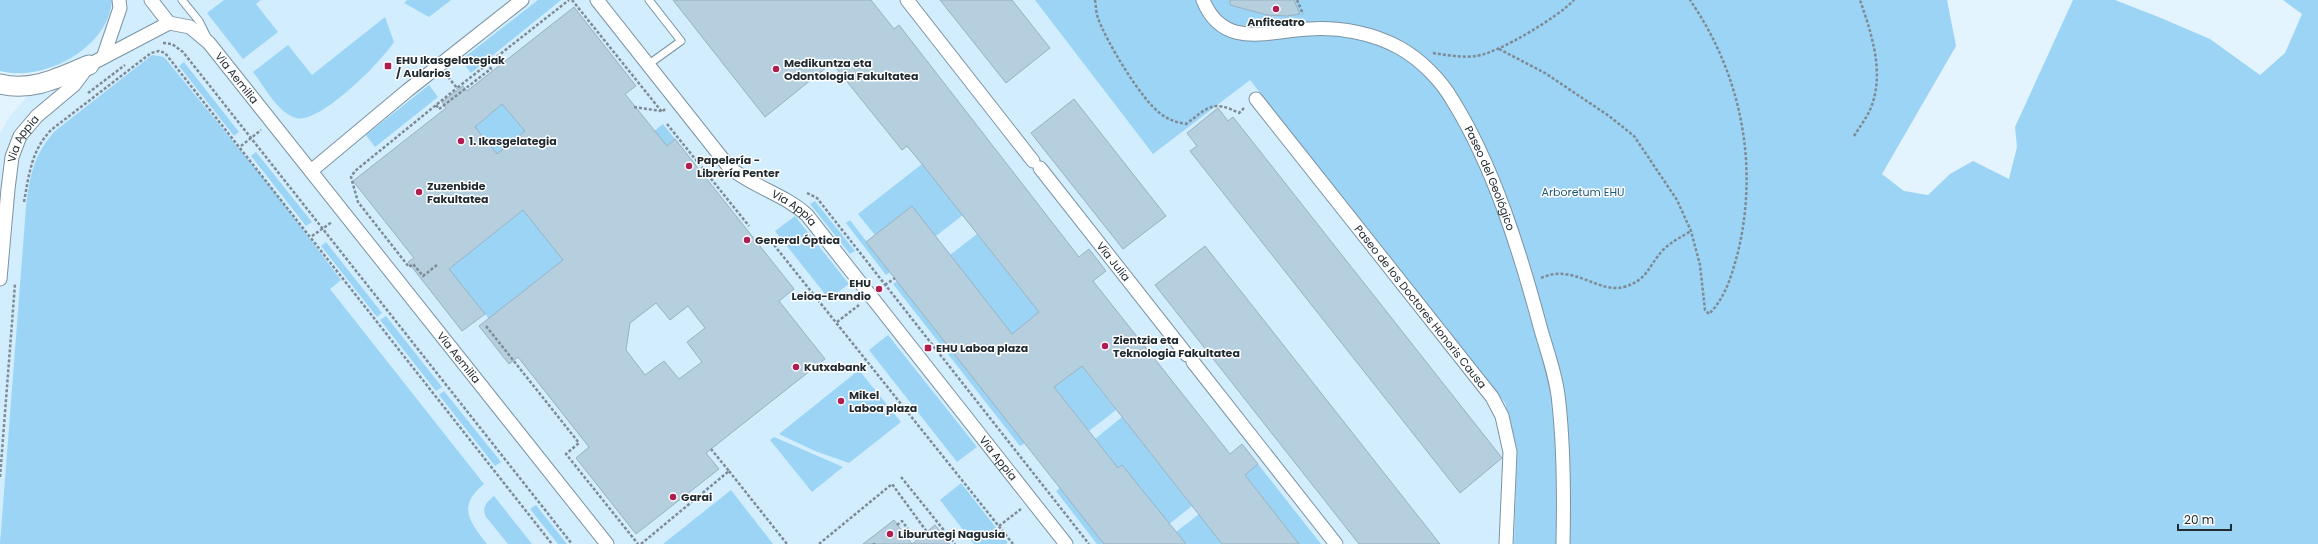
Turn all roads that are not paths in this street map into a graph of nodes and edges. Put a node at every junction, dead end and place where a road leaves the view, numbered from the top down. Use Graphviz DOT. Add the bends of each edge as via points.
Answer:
graph roads {
  1 [pos="119,0"];
  2 [pos="151,0"];
  3 [pos="182,0"];
  4 [pos="522,0"];
  5 [pos="597,0"];
  6 [pos="649,0"];
  7 [pos="907,0"];
  8 [pos="1204,0"];
  9 [pos="169,23"];
  10 [pos="209,42"];
  11 [pos="96,60"];
  12 [pos="649,64"];
  13 [pos="0,84"];
  14 [pos="1256,99"];
  15 [pos="311,171"];
  16 [pos="0,279"];
  17 [pos="607,544"];
  18 [pos="1066,544"];
  19 [pos="1336,544"];
  20 [pos="1506,544"];
  21 [pos="1563,544"];
  1 -- 11 [label="street, Via Appia" via="120,8"];
  2 -- 9 [label="street"];
  3 -- 10 [label="lane" via="199,21"];
  4 -- 15 [label="street"];
  5 -- 12 [label="street, Via Appia"];
  6 -- 12 [label="lane" via="681,40"];
  7 -- 19 [label="street, Vía Julia"];
  8 -- 21 [label="street, Paseo del Geológico" via="1211,15 1231,31 1248,35 1310,28 1345,30 1377,37 1401,49 1422,64 1453,101 1477,146 1511,229 1559,402"];
  9 -- 10 [label="street, Via Aemilia" via="190,27"];
  9 -- 11 [label="street"];
  10 -- 15 [label="street, Via Aemilia"];
  11 -- 13 [label="main road" via="41,85 20,87"];
  11 -- 16 [label="street, Via Appia" via="74,85 37,116 20,136 12,157"];
  12 -- 18 [label="street, Via Appia" via="729,167 743,179 789,201 807,215"];
  14 -- 20 [label="street, Paseo de los Doctores Honoris Causa" via="1492,397 1502,416 1510,452"];
  15 -- 17 [label="street, Via Aemilia"];
}
